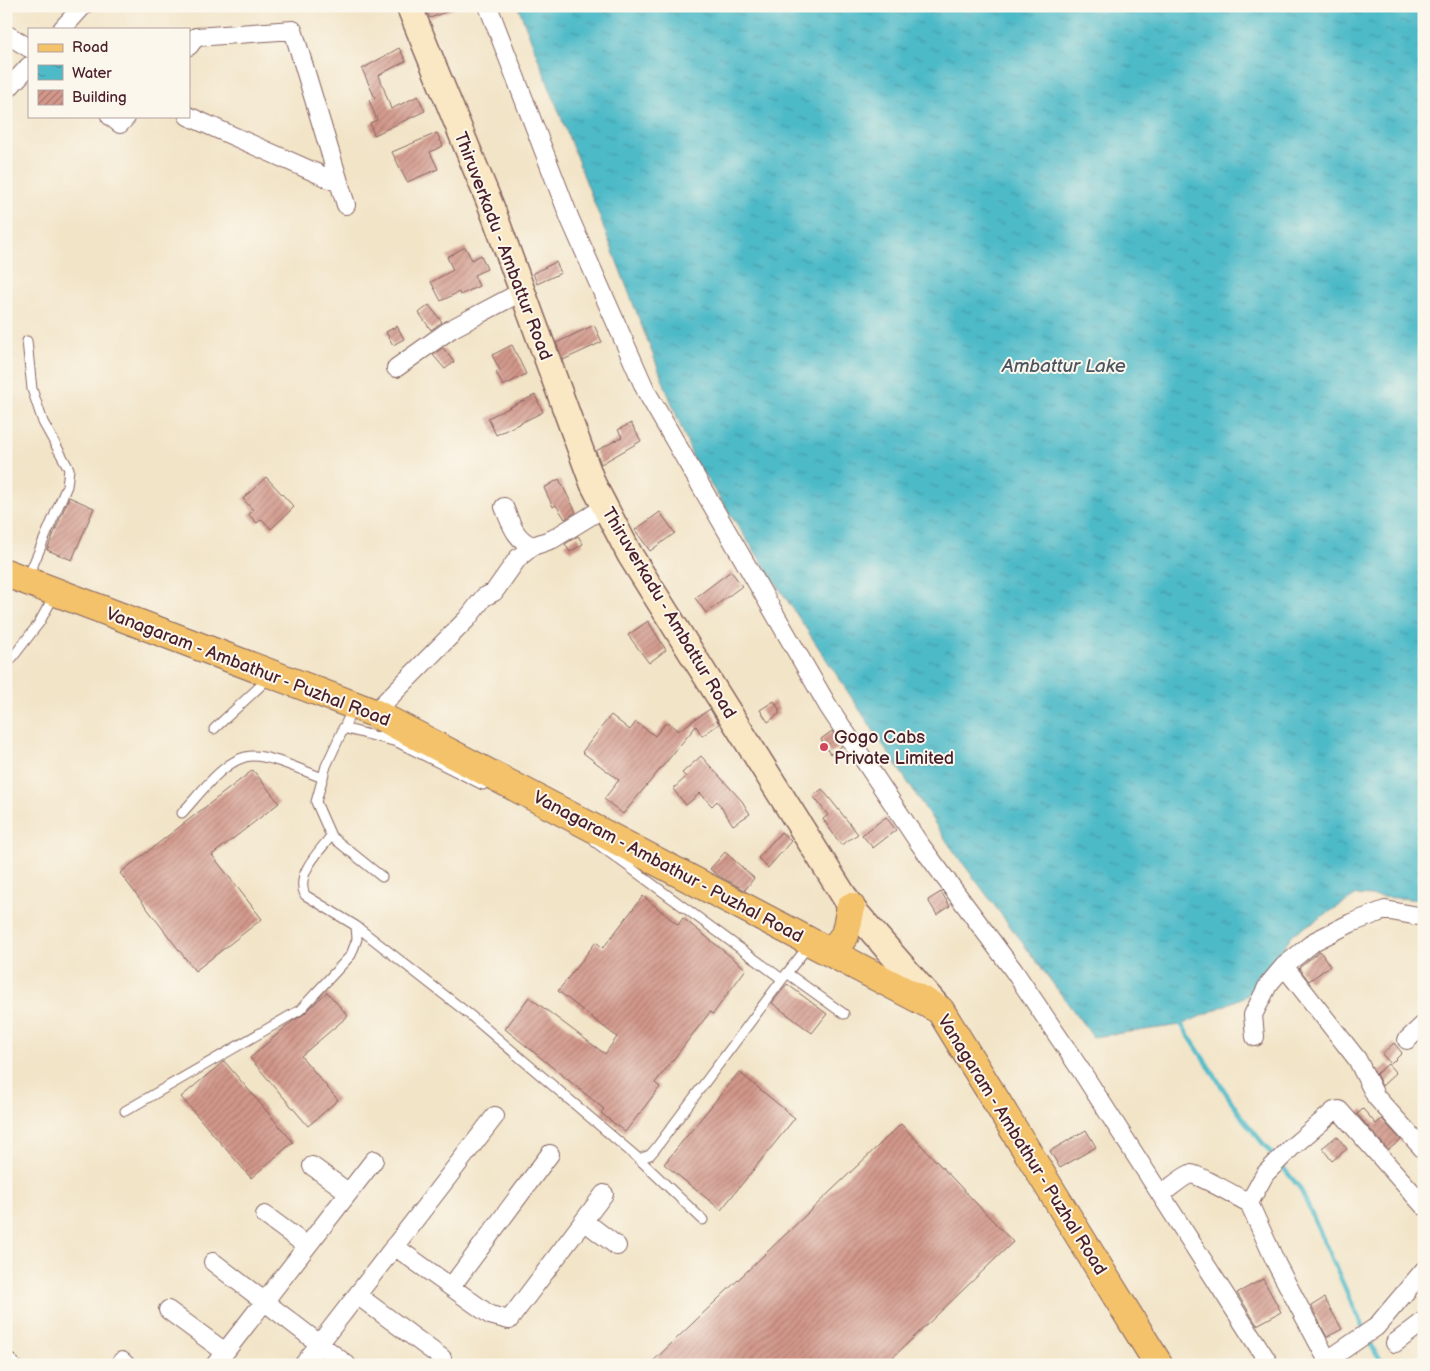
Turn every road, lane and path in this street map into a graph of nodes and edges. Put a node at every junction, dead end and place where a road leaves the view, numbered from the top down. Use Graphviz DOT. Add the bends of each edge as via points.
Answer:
graph roads {
  1 [pos="83,6"];
  2 [pos="409,6"];
  3 [pos="488,6"];
  4 [pos="63,28"];
  5 [pos="6,34"];
  6 [pos="190,45"];
  7 [pos="28,47"];
  8 [pos="28,67"];
  9 [pos="6,91"];
  10 [pos="190,117"];
  11 [pos="112,118"];
  12 [pos="125,118"];
  13 [pos="339,183"];
  14 [pos="346,205"];
  15 [pos="521,292"];
  16 [pos="27,341"];
  17 [pos="396,368"];
  18 [pos="504,507"];
  19 [pos="605,507"];
  20 [pos="533,546"];
  21 [pos="16,577"];
  22 [pos="56,592"];
  23 [pos="6,666"];
  24 [pos="273,674"];
  25 [pos="357,715"];
  26 [pos="214,729"];
  27 [pos="323,778"];
  28 [pos="495,792"];
  29 [pos="182,812"];
  30 [pos="331,836"];
  31 [pos="582,836"];
  32 [pos="382,877"];
  33 [pos="852,907"];
  34 [pos="1424,917"];
  35 [pos="356,926"];
  36 [pos="821,947"];
  37 [pos="1284,966"];
  38 [pos="784,976"];
  39 [pos="940,1010"];
  40 [pos="844,1014"];
  41 [pos="1424,1024"];
  42 [pos="1255,1037"];
  43 [pos="1407,1040"];
  44 [pos="124,1112"];
  45 [pos="495,1116"];
  46 [pos="1424,1150"];
  47 [pos="550,1154"];
  48 [pos="639,1159"];
  49 [pos="374,1160"];
  50 [pos="312,1166"];
  51 [pos="348,1192"];
  52 [pos="604,1194"];
  53 [pos="1161,1194"];
  54 [pos="1249,1203"];
  55 [pos="1424,1206"];
  56 [pos="265,1215"];
  57 [pos="703,1220"];
  58 [pos="584,1221"];
  59 [pos="307,1246"];
  60 [pos="394,1246"];
  61 [pos="617,1246"];
  62 [pos="213,1262"];
  63 [pos="1424,1270"];
  64 [pos="451,1287"];
  65 [pos="357,1295"];
  66 [pos="264,1302"];
  67 [pos="168,1310"];
  68 [pos="1424,1320"];
  69 [pos="1395,1343"];
  70 [pos="319,1344"];
  71 [pos="220,1358"];
  72 [pos="442,1358"];
  73 [pos="6,1362"];
  74 [pos="1329,1362"];
  75 [pos="11,1365"];
  76 [pos="303,1365"];
  77 [pos="347,1365"];
  78 [pos="1159,1365"];
  79 [pos="1270,1365"];
  1 -- 4 [label="street"];
  2 -- 15 [label="main road, Thiruverkadu - Ambattur Road" via="491,206"];
  3 -- 53 [label="street" via="570,220 646,391 828,706 919,843 1014,971"];
  5 -- 7 [label="street"];
  6 -- 13 [label="street" via="196,37 293,30"];
  8 -- 9 [label="street"];
  10 -- 13 [label="street"];
  11 -- 12 [label="street" via="120,124"];
  13 -- 14 [label="street"];
  15 -- 17 [label="street" via="451,329"];
  15 -- 19 [label="main road, Thiruverkadu - Ambattur Road" via="592,484"];
  16 -- 21 [label="lane" via="32,389 44,422 69,469 67,486"];
  18 -- 20 [label="street" via="516,535 525,544"];
  19 -- 20 [label="street" via="553,539"];
  19 -- 33 [label="main road, Thiruverkadu - Ambattur Road" via="630,554"];
  20 -- 25 [label="street" via="518,558 494,592 484,596 466,619"];
  21 -- 22 [label="main road, Vanagaram - Ambathur - Puzhal Road"];
  22 -- 23 [label="lane" via="39,623"];
  22 -- 24 [label="main road, Vanagaram - Ambathur - Puzhal Road"];
  24 -- 25 [label="main road, Vanagaram - Ambathur - Puzhal Road"];
  24 -- 26 [label="lane"];
  25 -- 27 [label="lane"];
  25 -- 28 [label="lane" via="397,742"];
  25 -- 36 [label="main road, Vanagaram - Ambathur - Puzhal Road"];
  27 -- 29 [label="lane" via="253,756 239,758 225,767"];
  27 -- 30 [label="lane" via="316,802"];
  30 -- 32 [label="lane"];
  30 -- 35 [label="lane" via="304,873 301,887 305,895"];
  31 -- 38 [label="lane"];
  33 -- 36 [label="main road" via="845,935"];
  33 -- 39 [label="main road, Thiruverkadu - Ambattur Road"];
  34 -- 37 [label="street" via="1385,910 1315,940"];
  35 -- 44 [label="lane" via="357,939 351,955 300,1010"];
  35 -- 48 [label="lane" via="470,1015"];
  36 -- 38 [label="lane"];
  36 -- 39 [label="main road, Vanagaram - Ambathur - Puzhal Road"];
  37 -- 42 [label="street" via="1268,985 1253,1015"];
  37 -- 46 [label="street" via="1357,1059 1376,1097"];
  38 -- 40 [label="lane"];
  38 -- 48 [label="lane" via="656,1148 650,1155"];
  39 -- 78 [label="main road, Vanagaram - Ambathur - Puzhal Road"];
  41 -- 43 [label="street"];
  45 -- 60 [label="street"];
  47 -- 64 [label="street"];
  48 -- 57 [label="lane"];
  49 -- 51 [label="street"];
  50 -- 51 [label="street"];
  51 -- 59 [label="street"];
  52 -- 58 [label="street"];
  53 -- 54 [label="street" via="1190,1174 1196,1174"];
  53 -- 79 [label="street"];
  54 -- 55 [label="street" via="1265,1174 1292,1147 1339,1110"];
  54 -- 74 [label="street" via="1281,1273"];
  56 -- 59 [label="street"];
  58 -- 61 [label="street"];
  58 -- 64 [label="street" via="509,1320 490,1315"];
  59 -- 66 [label="street"];
  60 -- 64 [label="street"];
  60 -- 65 [label="street"];
  62 -- 66 [label="street"];
  63 -- 74 [label="street" via="1376,1327"];
  65 -- 70 [label="street"];
  65 -- 72 [label="street"];
  66 -- 70 [label="street"];
  66 -- 71 [label="street"];
  67 -- 71 [label="street"];
  68 -- 69 [label="street"];
  70 -- 76 [label="street"];
  70 -- 77 [label="street"];
  73 -- 75 [label="street"];
}
